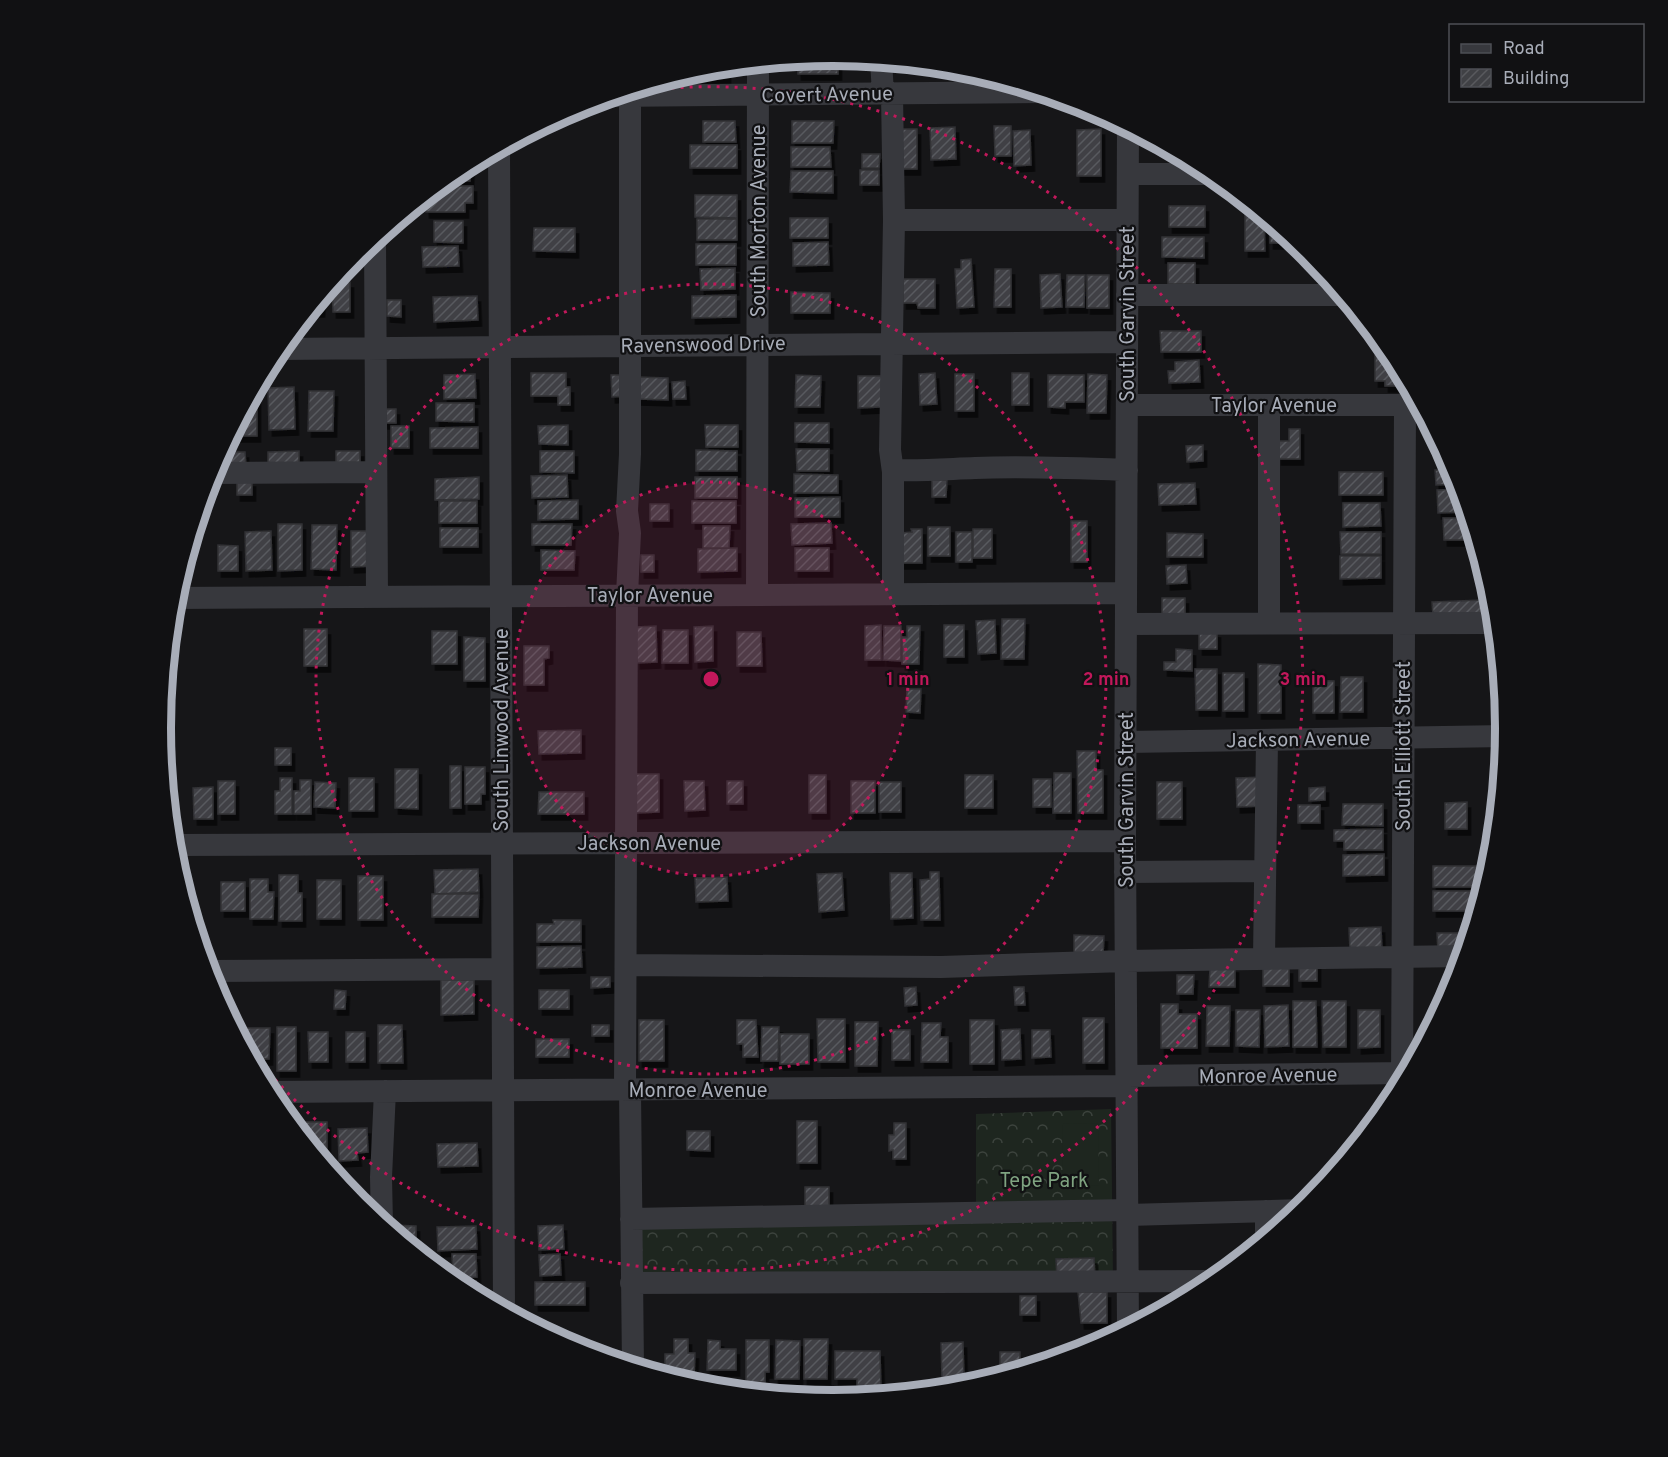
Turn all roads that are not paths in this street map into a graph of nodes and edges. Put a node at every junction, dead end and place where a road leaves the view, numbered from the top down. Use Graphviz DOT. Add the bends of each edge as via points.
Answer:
graph roads {
  1 [pos="882,68"];
  2 [pos="758,71"];
  3 [pos="1017,92"];
  4 [pos="645,94"];
  5 [pos="887,94"];
  6 [pos="759,95"];
  7 [pos="624,100"];
  8 [pos="1128,135"];
  9 [pos="499,157"];
  10 [pos="1128,174"];
  11 [pos="1196,174"];
  12 [pos="894,220"];
  13 [pos="1127,220"];
  14 [pos="375,251"];
  15 [pos="1127,295"];
  16 [pos="1335,295"];
  17 [pos="1127,342"];
  18 [pos="758,343"];
  19 [pos="893,343"];
  20 [pos="500,345"];
  21 [pos="630,345"];
  22 [pos="374,347"];
  23 [pos="291,349"];
  24 [pos="1127,405"];
  25 [pos="1269,405"];
  26 [pos="1413,405"];
  27 [pos="1413,406"];
  28 [pos="893,470"];
  29 [pos="1127,470"];
  30 [pos="375,472"];
  31 [pos="223,473"];
  32 [pos="1126,592"];
  33 [pos="757,594"];
  34 [pos="894,594"];
  35 [pos="627,595"];
  36 [pos="501,596"];
  37 [pos="184,597"];
  38 [pos="377,597"];
  39 [pos="1269,622"];
  40 [pos="1488,623"];
  41 [pos="1126,624"];
  42 [pos="1403,624"];
  43 [pos="1496,736"];
  44 [pos="1403,738"];
  45 [pos="1267,740"];
  46 [pos="1126,741"];
  47 [pos="1125,841"];
  48 [pos="627,843"];
  49 [pos="502,844"];
  50 [pos="182,845"];
  51 [pos="1265,871"];
  52 [pos="1125,872"];
  53 [pos="1402,956"];
  54 [pos="1456,956"];
  55 [pos="1264,958"];
  56 [pos="1125,961"];
  57 [pos="626,965"];
  58 [pos="502,969"];
  59 [pos="218,971"];
  60 [pos="1405,1065"];
  61 [pos="1397,1077"];
  62 [pos="1127,1081"];
  63 [pos="503,1090"];
  64 [pos="385,1091"];
  65 [pos="628,1091"];
  66 [pos="280,1092"];
  67 [pos="378,1209"];
  68 [pos="1288,1210"];
  69 [pos="1266,1211"];
  70 [pos="1128,1212"];
  71 [pos="630,1219"];
  72 [pos="1266,1231"];
  73 [pos="1128,1281"];
  74 [pos="1199,1281"];
  75 [pos="631,1283"];
  76 [pos="504,1303"];
  77 [pos="1128,1322"];
  78 [pos="633,1359"];
  1 -- 5 [label="street"];
  2 -- 6 [label="street, South Morton Avenue"];
  3 -- 5 [label="street, Covert Avenue"];
  4 -- 6 [label="street, Covert Avenue"];
  5 -- 6 [label="street, Covert Avenue"];
  5 -- 12 [label="street"];
  6 -- 18 [label="street, South Morton Avenue"];
  7 -- 21 [label="street"];
  8 -- 10 [label="street, South Garvin Street"];
  9 -- 20 [label="street, South Linwood Avenue"];
  10 -- 11 [label="street"];
  10 -- 13 [label="street, South Garvin Street"];
  12 -- 13 [label="street"];
  12 -- 19 [label="street"];
  13 -- 15 [label="street, South Garvin Street"];
  14 -- 22 [label="street"];
  15 -- 16 [label="street"];
  15 -- 17 [label="street, South Garvin Street"];
  17 -- 19 [label="street, Ravenswood Drive"];
  17 -- 24 [label="street, South Garvin Street"];
  18 -- 19 [label="street, Ravenswood Drive"];
  18 -- 21 [label="street, Ravenswood Drive"];
  18 -- 33 [label="street, South Morton Avenue"];
  19 -- 28 [label="street"];
  20 -- 21 [label="street, Ravenswood Drive"];
  20 -- 22 [label="street, Ravenswood Drive"];
  20 -- 36 [label="street, South Linwood Avenue"];
  21 -- 35 [label="street"];
  22 -- 23 [label="street, Ravenswood Drive"];
  22 -- 30 [label="street"];
  24 -- 25 [label="street, Taylor Avenue"];
  24 -- 29 [label="street, South Garvin Street"];
  25 -- 26 [label="street, Taylor Avenue"];
  25 -- 39 [label="street"];
  27 -- 42 [label="street, South Elliott Street"];
  28 -- 29 [label="street"];
  28 -- 34 [label="street"];
  29 -- 32 [label="street, South Garvin Street"];
  30 -- 31 [label="street"];
  30 -- 38 [label="street"];
  32 -- 34 [label="street, Taylor Avenue"];
  32 -- 41 [label="street, South Garvin Street"];
  33 -- 34 [label="street, Taylor Avenue"];
  33 -- 35 [label="street, Taylor Avenue"];
  35 -- 36 [label="street, Taylor Avenue"];
  35 -- 48 [label="street"];
  36 -- 38 [label="street, Taylor Avenue"];
  36 -- 49 [label="street, South Linwood Avenue"];
  37 -- 38 [label="street, Taylor Avenue"];
  39 -- 41 [label="street"];
  39 -- 42 [label="street"];
  40 -- 42 [label="street"];
  41 -- 46 [label="street, South Garvin Street"];
  42 -- 44 [label="street, South Elliott Street"];
  43 -- 44 [label="street, Jackson Avenue"];
  44 -- 45 [label="street, Jackson Avenue"];
  44 -- 53 [label="street, South Elliott Street"];
  45 -- 46 [label="street, Jackson Avenue"];
  45 -- 51 [label="street"];
  46 -- 47 [label="street, South Garvin Street"];
  47 -- 48 [label="street, Jackson Avenue"];
  47 -- 52 [label="street, South Garvin Street"];
  48 -- 49 [label="street, Jackson Avenue"];
  48 -- 57 [label="street"];
  49 -- 50 [label="street, Jackson Avenue"];
  49 -- 58 [label="street, South Linwood Avenue"];
  51 -- 52 [label="street"];
  51 -- 55 [label="street"];
  52 -- 56 [label="street, South Garvin Street"];
  53 -- 54 [label="street"];
  53 -- 55 [label="street"];
  53 -- 60 [label="street, South Elliott Street"];
  55 -- 56 [label="street"];
  56 -- 57 [label="street" via="941,967"];
  56 -- 62 [label="street, South Garvin Street"];
  57 -- 65 [label="street"];
  58 -- 59 [label="street"];
  58 -- 63 [label="street, South Linwood Avenue"];
  61 -- 62 [label="street, Monroe Avenue"];
  62 -- 65 [label="street, Monroe Avenue"];
  62 -- 70 [label="street, South Garvin Street"];
  63 -- 64 [label="street, Monroe Avenue"];
  63 -- 65 [label="street, Monroe Avenue"];
  63 -- 76 [label="street, South Linwood Avenue"];
  64 -- 66 [label="street, Monroe Avenue"];
  64 -- 67 [label="street"];
  65 -- 71 [label="street"];
  68 -- 69 [label="street"];
  69 -- 70 [label="street"];
  69 -- 72 [label="street"];
  70 -- 71 [label="street"];
  70 -- 73 [label="street, South Garvin Street"];
  71 -- 75 [label="street"];
  73 -- 74 [label="street"];
  73 -- 75 [label="street"];
  73 -- 77 [label="street, South Garvin Street"];
  75 -- 78 [label="street"];
}
